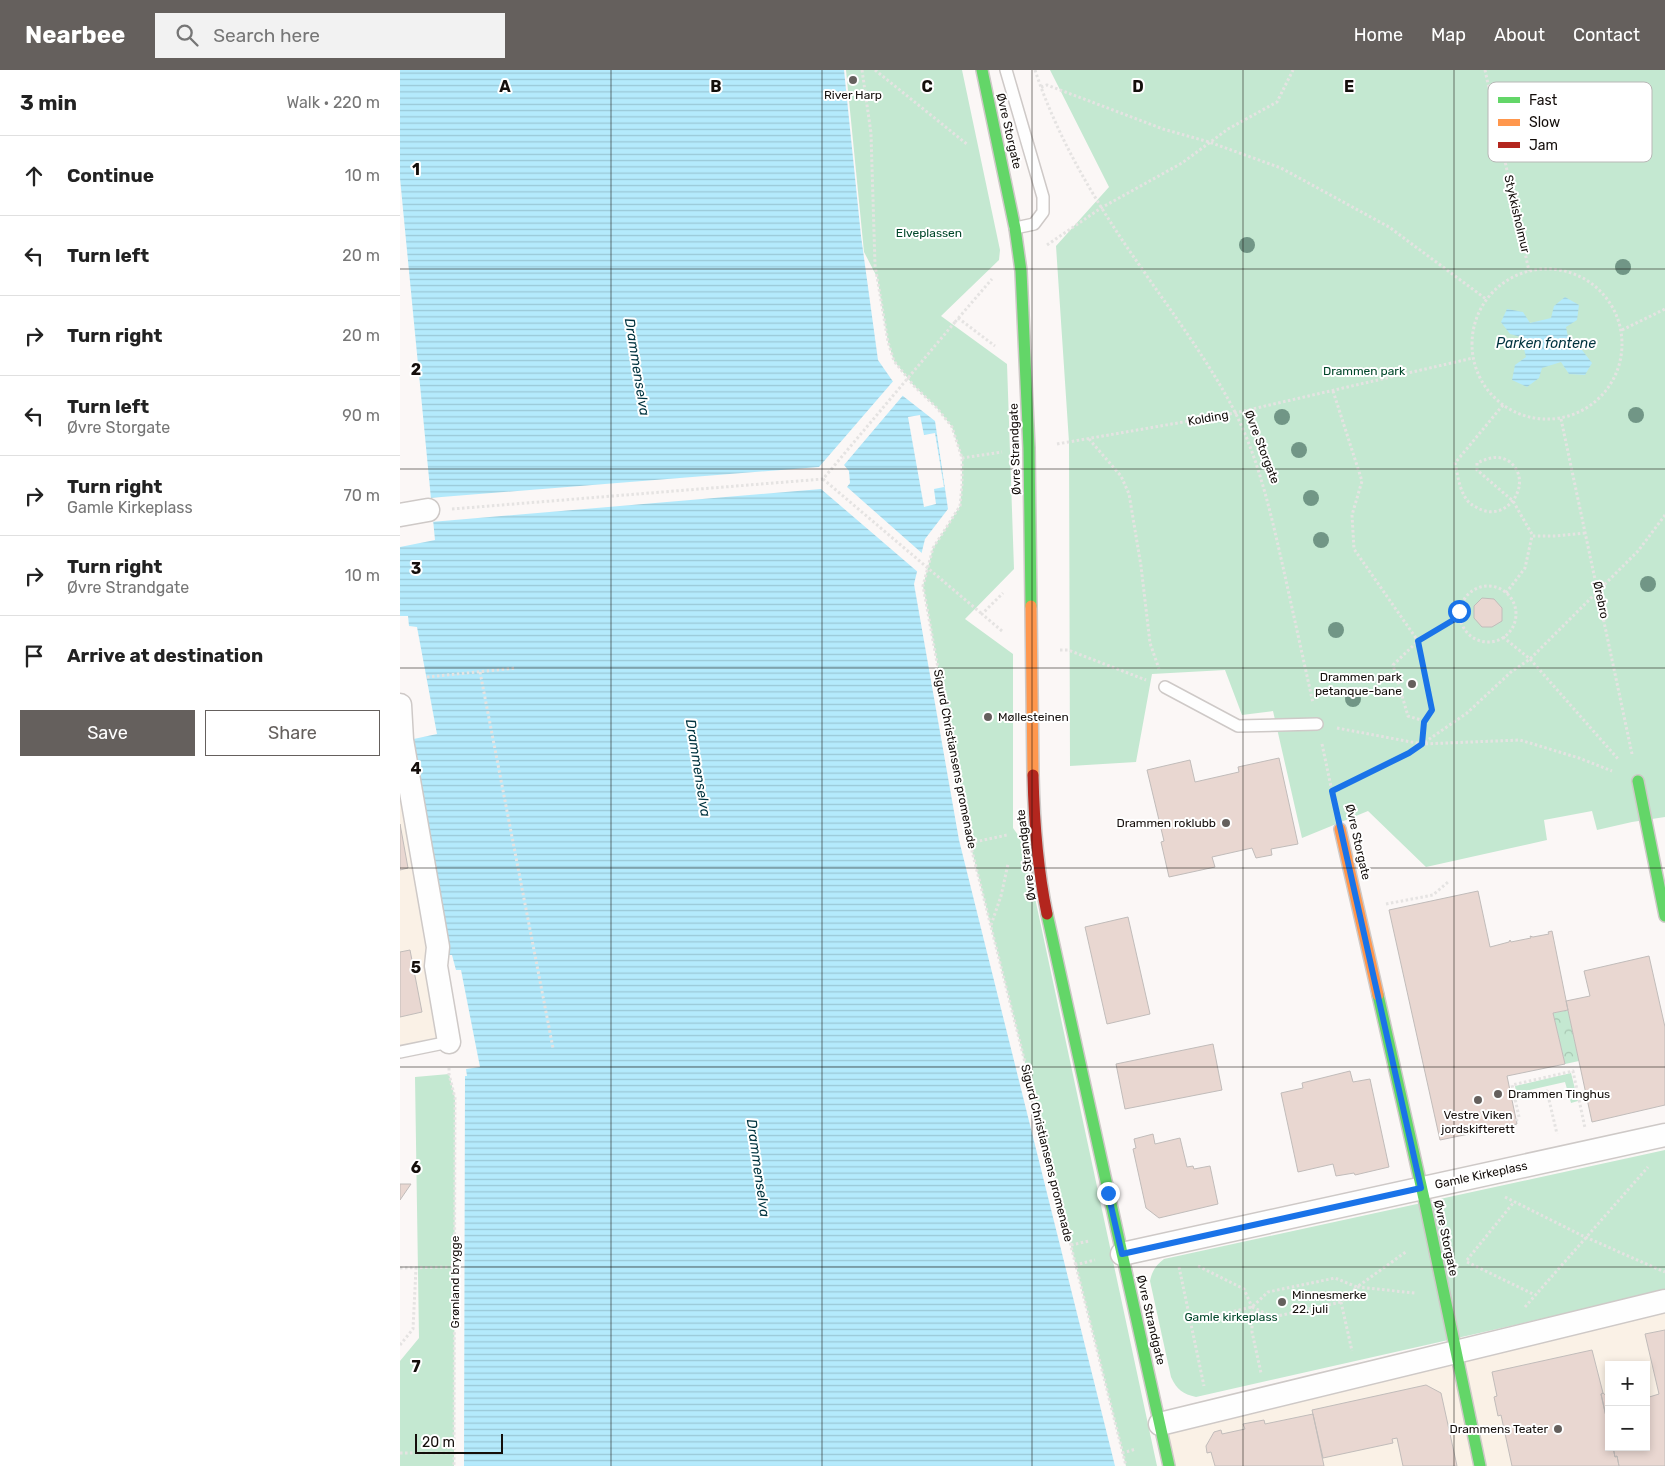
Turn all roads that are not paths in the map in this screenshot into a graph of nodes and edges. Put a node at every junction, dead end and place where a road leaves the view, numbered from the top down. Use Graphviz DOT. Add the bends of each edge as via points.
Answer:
graph roads {
  1 [pos="982,70"];
  2 [pos="1006,70"];
  3 [pos="1015,228"];
  4 [pos="428,510"];
  5 [pos="400,515"];
  6 [pos="1165,687"];
  7 [pos="400,704"];
  8 [pos="1317,724"];
  9 [pos="1638,781"];
  10 [pos="1340,828"];
  11 [pos="1665,916"];
  12 [pos="449,1042"];
  13 [pos="400,1052"];
  14 [pos="1665,1135"];
  15 [pos="1421,1188"];
  16 [pos="1122,1254"];
  17 [pos="1665,1301"];
  18 [pos="1456,1351"];
  19 [pos="1160,1424"];
  20 [pos="1169,1466"];
  21 [pos="1480,1466"];
  1 -- 3 [label="street, Øvre Storgate"];
  2 -- 3 [label="lane" via="1043,197 1043,212 1034,224"];
  3 -- 16 [label="street, Øvre Strandgate" via="1021,270 1029,448 1034,829 1042,890"];
  4 -- 5 [label="street"];
  6 -- 8 [label="lane" via="1238,726"];
  7 -- 12 [label="street" via="402,740 438,947 436,966"];
  9 -- 11 [label="street"];
  10 -- 15 [label="street, Øvre Storgate"];
  12 -- 13 [label="lane"];
  14 -- 15 [label="street, Gamle Kirkeplass"];
  15 -- 16 [label="street, Gamle Kirkeplass" via="1176,1249"];
  15 -- 18 [label="street, Øvre Storgate"];
  16 -- 19 [label="street, Øvre Strandgate"];
  17 -- 18 [label="street"];
  18 -- 19 [label="street"];
  18 -- 21 [label="street, Øvre Storgate"];
  19 -- 20 [label="street, Øvre Strandgate"];
}
